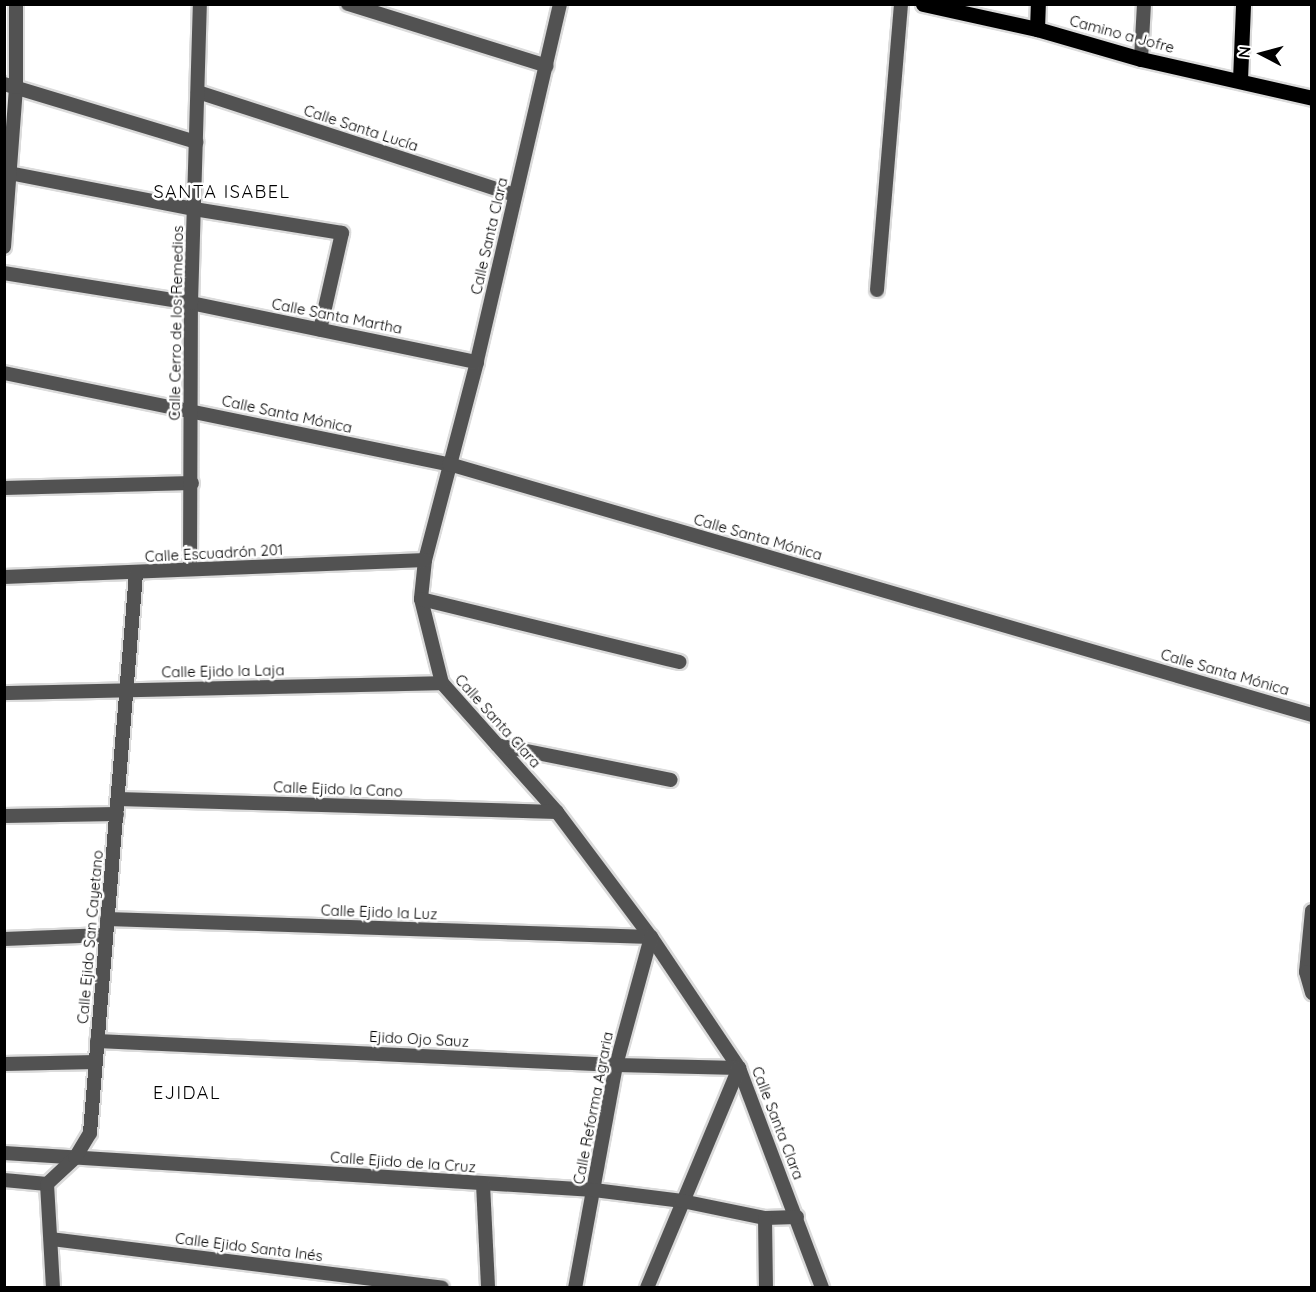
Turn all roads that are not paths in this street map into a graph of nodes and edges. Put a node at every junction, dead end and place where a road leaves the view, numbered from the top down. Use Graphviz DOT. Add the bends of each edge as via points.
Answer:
graph roads {
  1 [pos="16,4"];
  2 [pos="200,4"];
  3 [pos="348,4"];
  4 [pos="560,4"];
  5 [pos="901,4"];
  6 [pos="924,4"];
  7 [pos="1038,4"];
  8 [pos="1144,4"];
  9 [pos="1244,4"];
  10 [pos="1037,29"];
  11 [pos="1141,59"];
  12 [pos="547,66"];
  13 [pos="1240,80"];
  14 [pos="10,85"];
  15 [pos="198,92"];
  16 [pos="1311,98"];
  17 [pos="196,142"];
  18 [pos="7,173"];
  19 [pos="515,195"];
  20 [pos="194,209"];
  21 [pos="4,247"];
  22 [pos="4,273"];
  23 [pos="877,290"];
  24 [pos="191,303"];
  25 [pos="320,330"];
  26 [pos="477,362"];
  27 [pos="4,373"];
  28 [pos="191,411"];
  29 [pos="448,464"];
  30 [pos="192,483"];
  31 [pos="4,488"];
  32 [pos="425,560"];
  33 [pos="190,569"];
  34 [pos="136,573"];
  35 [pos="4,577"];
  36 [pos="421,599"];
  37 [pos="679,662"];
  38 [pos="442,683"];
  39 [pos="128,690"];
  40 [pos="4,693"];
  41 [pos="1311,715"];
  42 [pos="497,745"];
  43 [pos="671,780"];
  44 [pos="118,799"];
  45 [pos="557,812"];
  46 [pos="117,814"];
  47 [pos="4,816"];
  48 [pos="1311,911"];
  49 [pos="107,919"];
  50 [pos="106,935"];
  51 [pos="651,937"];
  52 [pos="4,939"];
  53 [pos="1311,993"];
  54 [pos="98,1041"];
  55 [pos="96,1062"];
  56 [pos="4,1064"];
  57 [pos="616,1065"];
  58 [pos="739,1068"];
  59 [pos="4,1153"];
  60 [pos="75,1158"];
  61 [pos="4,1180"];
  62 [pos="47,1184"];
  63 [pos="483,1184"];
  64 [pos="594,1190"];
  65 [pos="682,1202"];
  66 [pos="797,1217"];
  67 [pos="765,1218"];
  68 [pos="51,1239"];
  69 [pos="53,1287"];
  70 [pos="442,1287"];
  71 [pos="488,1287"];
  72 [pos="575,1287"];
  73 [pos="647,1287"];
  74 [pos="766,1287"];
  75 [pos="822,1287"];
  1 -- 14 [label="street"];
  2 -- 15 [label="street, Calle Cerro de los Remedios"];
  3 -- 12 [label="street"];
  4 -- 12 [label="street, Calle Santa Clara"];
  5 -- 23 [label="street"];
  6 -- 10 [label="main road, Camino a Jofre"];
  7 -- 10 [label="main road"];
  8 -- 11 [label="street"];
  9 -- 13 [label="main road"];
  10 -- 11 [label="main road, Camino a Jofre"];
  11 -- 13 [label="main road, Camino a Jofre"];
  12 -- 19 [label="street, Calle Santa Clara"];
  13 -- 16 [label="main road, Camino a Jofre"];
  14 -- 17 [label="street"];
  14 -- 18 [label="street"];
  15 -- 17 [label="street, Calle Cerro de los Remedios"];
  15 -- 19 [label="street, Calle Santa Lucía"];
  17 -- 20 [label="street, Calle Cerro de los Remedios"];
  18 -- 20 [label="street"];
  18 -- 21 [label="street"];
  19 -- 26 [label="street, Calle Santa Clara"];
  20 -- 24 [label="street, Calle Cerro de los Remedios"];
  20 -- 25 [label="street" via="342,233"];
  22 -- 24 [label="street, Calle Santa Martha"];
  24 -- 25 [label="street, Calle Santa Martha"];
  24 -- 28 [label="street, Calle Cerro de los Remedios"];
  25 -- 26 [label="street, Calle Santa Martha"];
  26 -- 29 [label="street, Calle Santa Clara"];
  27 -- 28 [label="street, Calle Santa Mónica"];
  28 -- 29 [label="street, Calle Santa Mónica"];
  28 -- 30 [label="street, Calle Cerro de los Remedios"];
  29 -- 32 [label="street, Calle Santa Clara"];
  29 -- 41 [label="street, Calle Santa Mónica"];
  30 -- 31 [label="street"];
  30 -- 33 [label="street, Calle Cerro de los Remedios"];
  32 -- 33 [label="street, Calle Escuadrón 201"];
  32 -- 36 [label="street, Calle Santa Clara"];
  33 -- 34 [label="street, Calle Escuadrón 201"];
  34 -- 35 [label="street, Calle Escuadrón 201"];
  34 -- 39 [label="street, Calle Ejido San Cayetano"];
  36 -- 37 [label="street"];
  36 -- 38 [label="street, Calle Santa Clara"];
  38 -- 39 [label="street, Calle Ejido la Laja"];
  38 -- 42 [label="street, Calle Santa Clara"];
  39 -- 40 [label="street, Calle Ejido la Laja"];
  39 -- 44 [label="street, Calle Ejido San Cayetano"];
  42 -- 43 [label="street"];
  42 -- 45 [label="street, Calle Santa Clara"];
  44 -- 45 [label="street, Calle Ejido la Cano"];
  44 -- 46 [label="street, Calle Ejido San Cayetano"];
  45 -- 51 [label="street, Calle Santa Clara"];
  46 -- 47 [label="street"];
  46 -- 49 [label="street, Calle Ejido San Cayetano"];
  48 -- 53 [label="street" via="1306,972"];
  49 -- 50 [label="street, Calle Ejido San Cayetano"];
  49 -- 51 [label="street, Calle Ejido la Luz"];
  50 -- 52 [label="street"];
  50 -- 54 [label="street, Calle Ejido San Cayetano"];
  51 -- 57 [label="street, Calle Reforma Agraria"];
  51 -- 58 [label="street, Calle Santa Clara"];
  54 -- 55 [label="street, Calle Ejido San Cayetano"];
  54 -- 57 [label="street, Ejido Ojo Sauz"];
  55 -- 56 [label="street"];
  55 -- 60 [label="street, Calle Ejido San Cayetano" via="90,1132"];
  57 -- 58 [label="street, Ejido Ojo Sauz"];
  57 -- 64 [label="street, Calle Reforma Agraria"];
  58 -- 65 [label="street"];
  58 -- 66 [label="street, Calle Santa Clara"];
  59 -- 60 [label="street, Calle Ejido de la Cruz"];
  60 -- 62 [label="street, Calle Ejido San Cayetano"];
  60 -- 63 [label="street, Calle Ejido de la Cruz"];
  61 -- 62 [label="street"];
  62 -- 68 [label="street"];
  63 -- 64 [label="street, Calle Ejido de la Cruz"];
  63 -- 71 [label="street"];
  64 -- 65 [label="street, Calle Ejido de la Cruz"];
  64 -- 72 [label="street, Calle Reforma Agraria"];
  65 -- 67 [label="street, Calle Ejido de la Cruz"];
  65 -- 73 [label="street"];
  66 -- 67 [label="street, Calle Ejido de la Cruz"];
  66 -- 75 [label="street, Calle Santa Clara"];
  67 -- 74 [label="street"];
  68 -- 69 [label="street"];
  68 -- 70 [label="street, Calle Ejido Santa Inés"];
}
